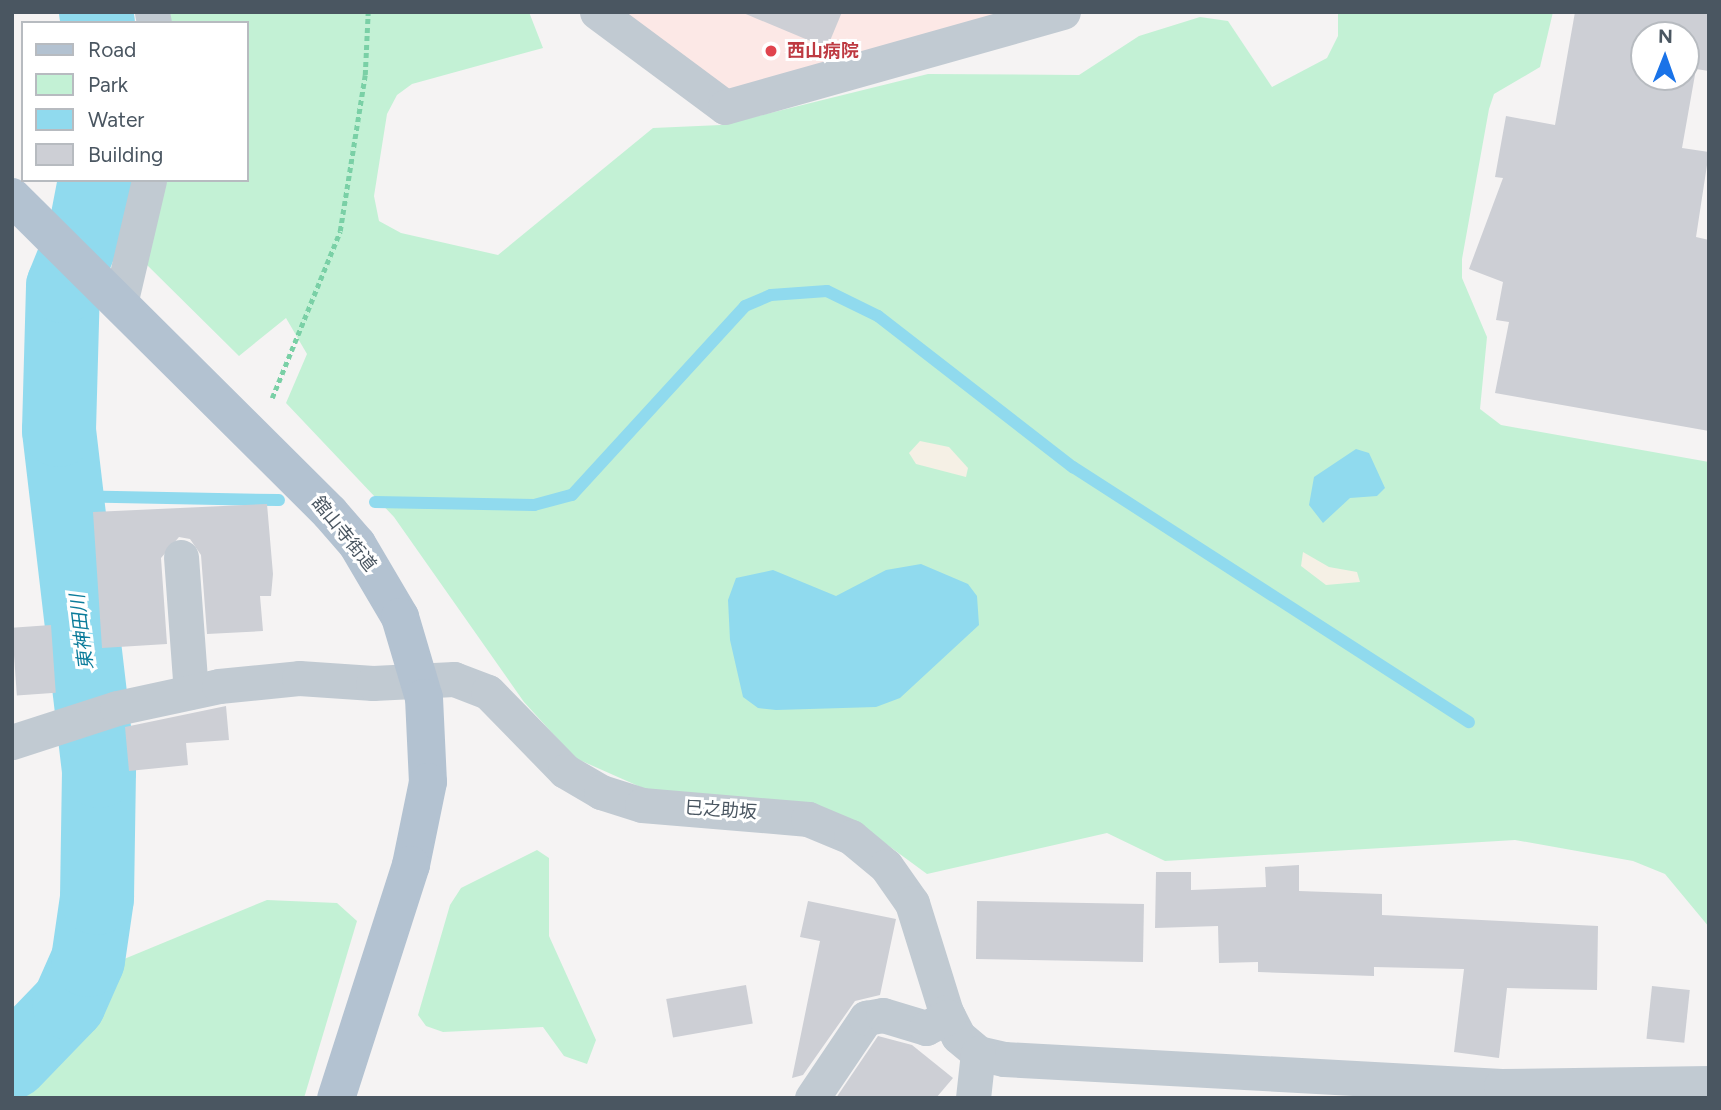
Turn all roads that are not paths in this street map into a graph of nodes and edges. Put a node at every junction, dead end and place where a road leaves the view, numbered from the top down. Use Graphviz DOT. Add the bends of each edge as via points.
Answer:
graph roads {
  1 [pos="597,12"];
  2 [pos="1063,12"];
  3 [pos="149,182"];
  4 [pos="12,197"];
  5 [pos="120,304"];
  6 [pos="181,557"];
  7 [pos="419,678"];
  8 [pos="191,692"];
  9 [pos="12,742"];
  10 [pos="948,1017"];
  11 [pos="978,1053"];
  12 [pos="1709,1083"];
  13 [pos="1642,1092"];
  14 [pos="336,1098"];
  15 [pos="812,1098"];
  16 [pos="973,1098"];
  1 -- 2 [label="street" via="725,107"];
  3 -- 5 [label="street"];
  4 -- 5 [label="main road, 舘山寺街道"];
  5 -- 7 [label="main road, 舘山寺街道" via="357,544 400,617"];
  6 -- 8 [label="street"];
  7 -- 8 [label="street, 巳之助坂" via="373,683 271,680"];
  7 -- 10 [label="street, 巳之助坂" via="454,679 488,692 565,771 601,792 642,805 808,820 851,837 886,866 912,903"];
  7 -- 14 [label="main road, 舘山寺街道" via="428,740 422,824"];
  8 -- 9 [label="street, 巳之助坂" via="117,708"];
  10 -- 11 [label="street, 巳之助坂" via="958,1036"];
  10 -- 15 [label="street" via="926,1028 883,1014 866,1018"];
  11 -- 13 [label="street" via="1004,1059"];
  11 -- 16 [label="street"];
  12 -- 13 [label="street"];
}
